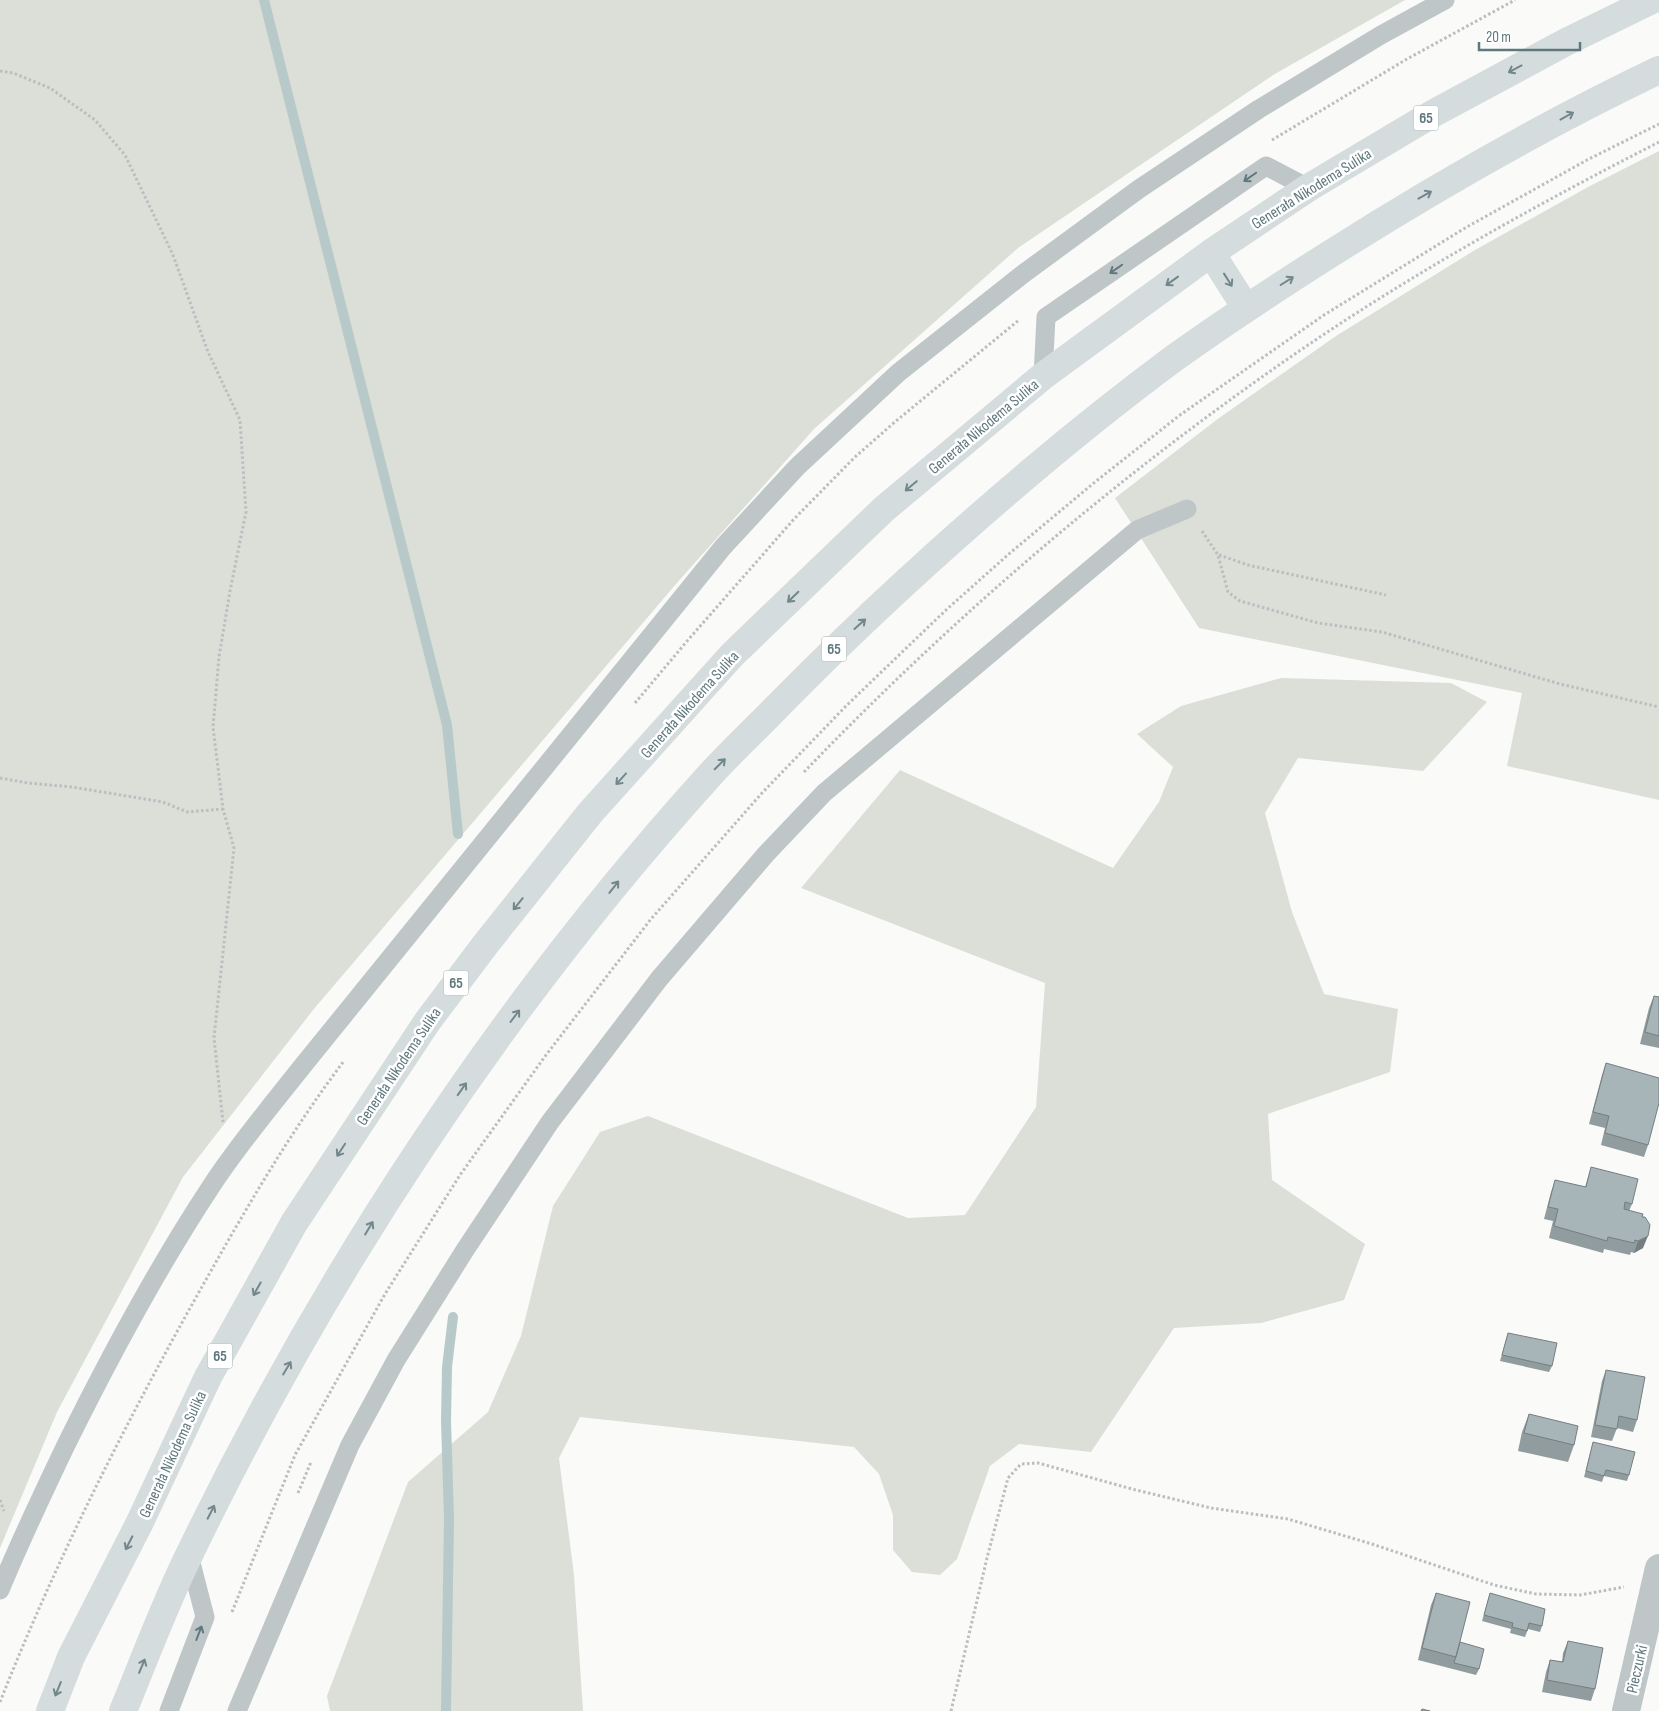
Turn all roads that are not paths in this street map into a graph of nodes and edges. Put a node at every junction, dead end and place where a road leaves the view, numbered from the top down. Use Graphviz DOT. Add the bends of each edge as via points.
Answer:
graph roads {
  1 [pos="1445,0"];
  2 [pos="1652,0"];
  3 [pos="1659,70"];
  4 [pos="1308,188"];
  5 [pos="1211,253"];
  6 [pos="1246,308"];
  7 [pos="1043,376"];
  8 [pos="1188,508"];
  9 [pos="189,1555"];
  10 [pos="1658,1575"];
  11 [pos="0,1590"];
  12 [pos="50,1711"];
  13 [pos="123,1711"];
  14 [pos="169,1711"];
  15 [pos="237,1711"];
  16 [pos="1626,1711"];
  1 -- 11 [label="lane" via="1259,109 1138,189 1023,274 898,373 797,467 723,547 415,925 283,1090 213,1184 136,1310 55,1468"];
  2 -- 4 [label="highway, Generała Nikodema Sulika / 65, one-way" via="1434,113"];
  6 -- 3 [label="highway, 65, one-way" via="1412,202 1589,103"];
  4 -- 5 [label="highway, Generała Nikodema Sulika / 65"];
  4 -- 7 [label="lane, one-way" via="1266,166 1046,318"];
  5 -- 6 [label="highway, one-way"];
  5 -- 7 [label="highway, Generała Nikodema Sulika / 65, one-way"];
  9 -- 6 [label="highway, 65, one-way" via="279,1380 375,1218 486,1055 622,876 712,773 841,642 983,511 1170,361"];
  7 -- 12 [label="highway, Generała Nikodema Sulika / 65, one-way" via="884,509 732,655 590,814 427,1022 294,1223 208,1377 139,1524 71,1657"];
  8 -- 15 [label="lane" via="1137,530 824,793 766,854 659,979 550,1122 396,1360 350,1445"];
  13 -- 9 [label="highway, 65, one-way"];
  14 -- 9 [label="lane, one-way" via="205,1617"];
  10 -- 16 [label="street, Pieczurki"];
}
